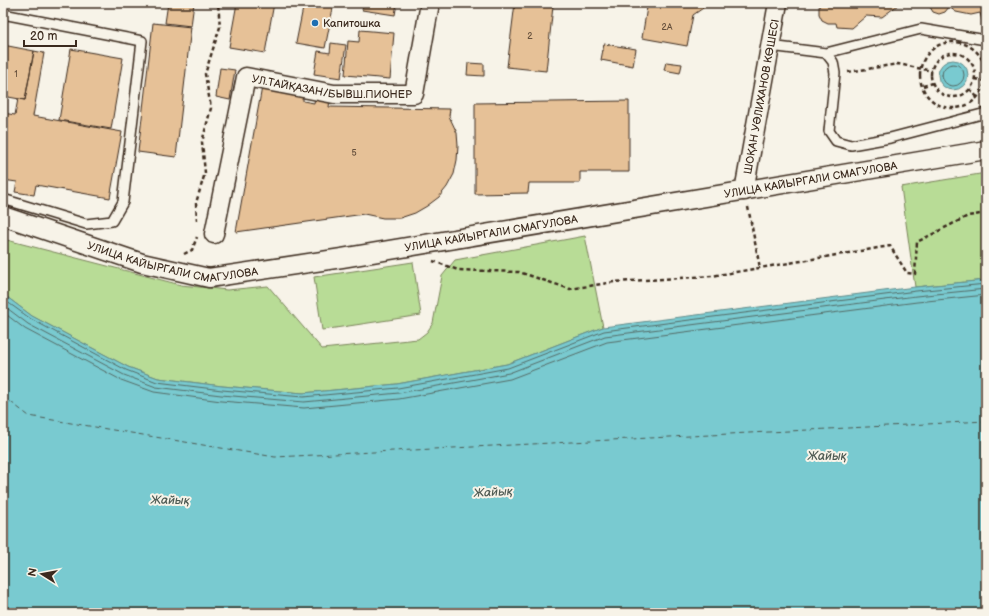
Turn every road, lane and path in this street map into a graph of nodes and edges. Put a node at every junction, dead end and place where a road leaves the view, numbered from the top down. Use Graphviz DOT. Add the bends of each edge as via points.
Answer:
graph roads {
  1 [pos="218,3"];
  2 [pos="430,3"];
  3 [pos="778,3"];
  4 [pos="3,14"];
  5 [pos="986,40"];
  6 [pos="770,46"];
  7 [pos="826,53"];
  8 [pos="921,69"];
  9 [pos="932,71"];
  10 [pos="834,74"];
  11 [pos="975,79"];
  12 [pos="986,81"];
  13 [pos="933,83"];
  14 [pos="923,86"];
  15 [pos="970,89"];
  16 [pos="977,97"];
  17 [pos="986,113"];
  18 [pos="986,150"];
  19 [pos="744,191"];
  20 [pos="3,198"];
  21 [pos="986,213"];
  22 [pos="3,216"];
  23 [pos="203,232"];
  24 [pos="422,245"];
  25 [pos="183,255"];
  26 [pos="760,268"];
  1 -- 23 [label="path" via="220,26 205,74 212,108 202,142 205,173 196,204"];
  2 -- 23 [label="street, УЛ.ТАЙҚАЗАН/БЫВШ.ПИОНЕР" via="414,94 334,94 246,77"];
  3 -- 6 [label="street, ШОҚАН УӘЛИХАНОВ КӨШЕСІ"];
  4 -- 20 [label="lane" via="142,41 123,202 112,221 86,224"];
  5 -- 7 [label="lane" via="921,30"];
  6 -- 7 [label="lane"];
  6 -- 19 [label="street, ШОҚАН УӘЛИХАНОВ КӨШЕСІ"];
  7 -- 10 [label="lane" via="833,62"];
  8 -- 9 [label="path"];
  8 -- 10 [label="path" via="898,64"];
  8 -- 12 [label="path" via="932,50 945,43 958,42 980,56 986,69"];
  8 -- 14 [label="path" via="920,79"];
  9 -- 11 [label="path" via="933,66 944,55 961,54 973,64"];
  9 -- 13 [label="path"];
  10 -- 17 [label="lane" via="830,131 836,142 851,145 890,138"];
  11 -- 12 [label="path"];
  11 -- 15 [label="path"];
  12 -- 16 [label="path"];
  13 -- 14 [label="path"];
  13 -- 15 [label="path" via="936,89 950,97 965,94"];
  14 -- 16 [label="path" via="926,94 936,103 948,108 964,106"];
  15 -- 16 [label="path"];
  18 -- 19 [label="street, УЛИЦА КАЙЫРГАЛИ СМАГУЛОВА"];
  19 -- 24 [label="street, УЛИЦА КАЙЫРГАЛИ СМАГУЛОВА"];
  19 -- 26 [label="path"];
  21 -- 26 [label="path" via="968,216 917,242 916,274 907,273 890,246"];
  22 -- 24 [label="street, УЛИЦА КАЙЫРГАЛИ СМАГУЛОВА" via="142,263 209,278"];
  23 -- 25 [label="path" via="192,250"];
  24 -- 26 [label="path" via="433,261 458,270 519,272 570,289 614,282 712,276"];
}
